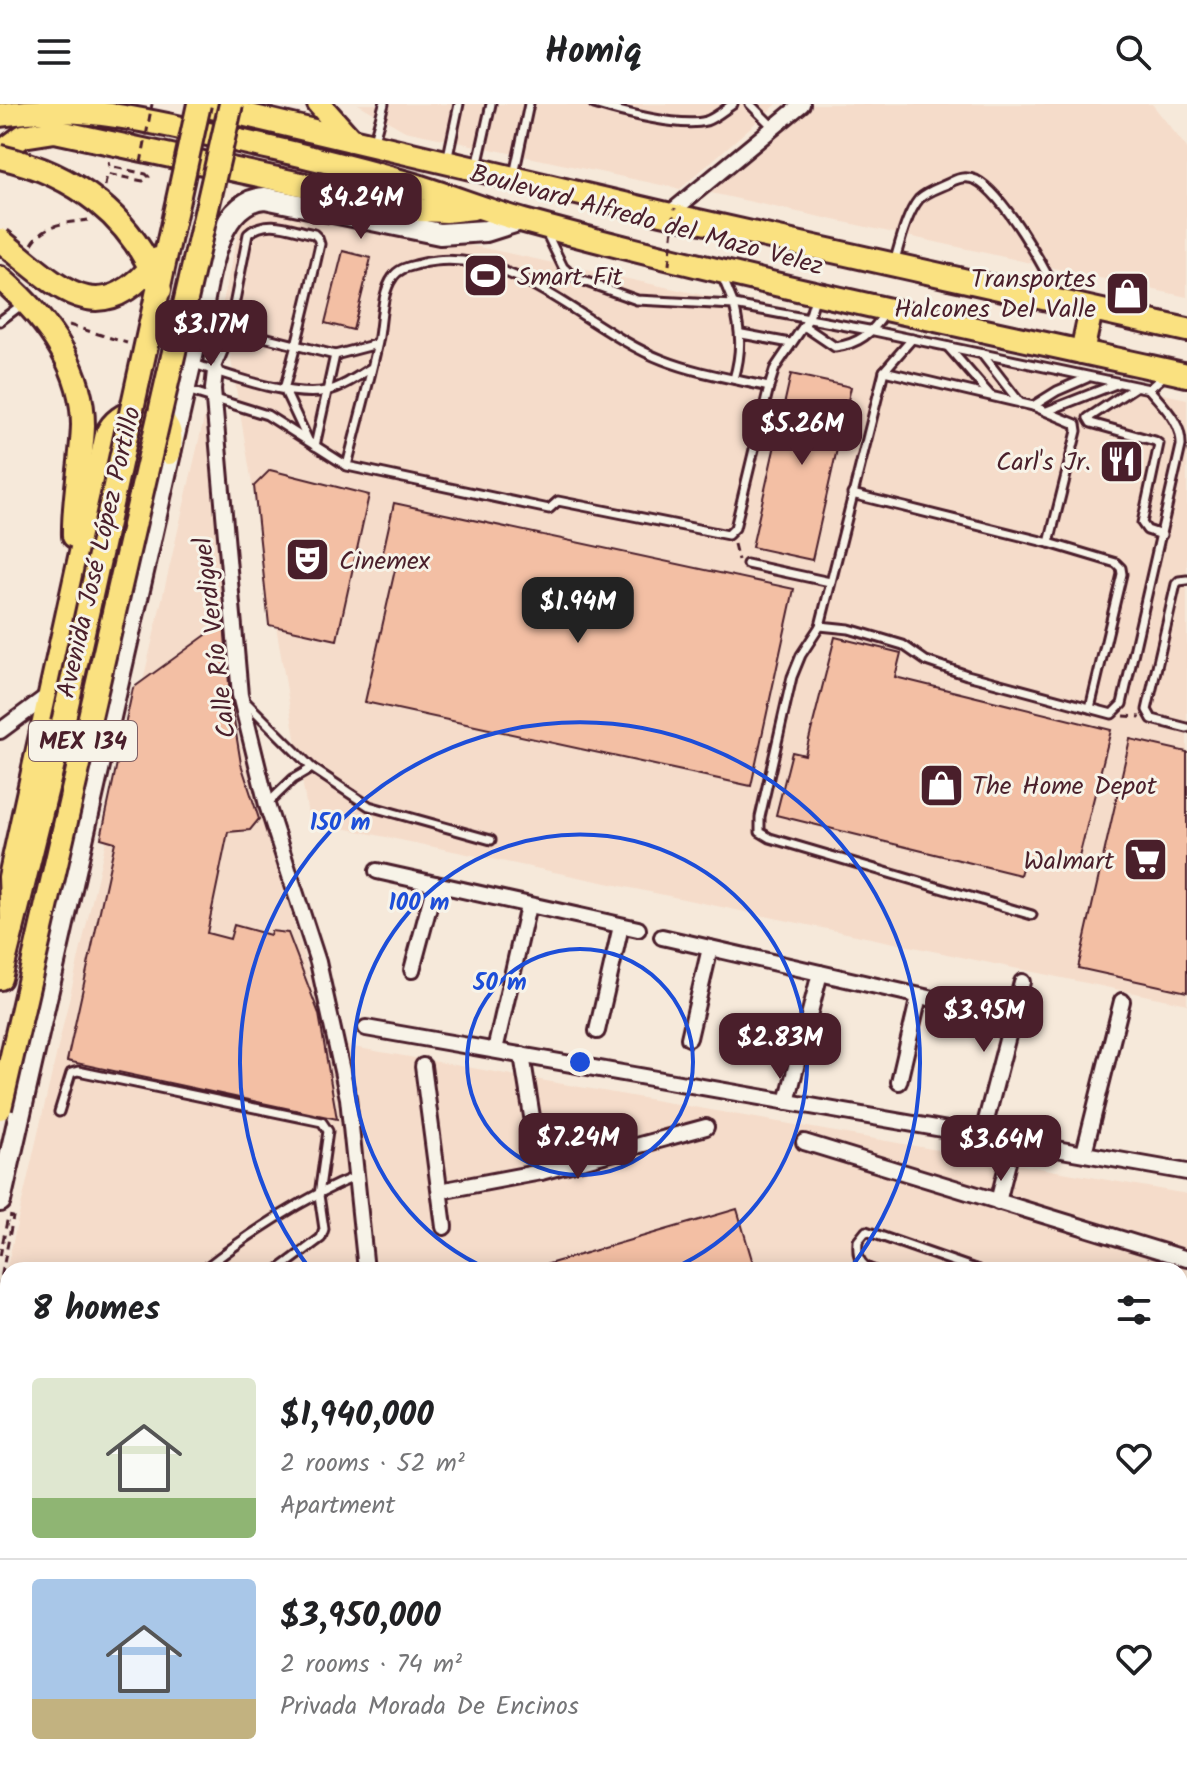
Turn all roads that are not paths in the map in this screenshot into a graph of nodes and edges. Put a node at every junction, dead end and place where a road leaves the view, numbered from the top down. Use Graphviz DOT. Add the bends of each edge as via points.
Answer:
graph roads {
  1 [pos="199,104"];
  2 [pos="231,104"];
  3 [pos="266,104"];
  4 [pos="319,104"];
  5 [pos="384,104"];
  6 [pos="459,104"];
  7 [pos="491,104"];
  8 [pos="529,104"];
  9 [pos="594,104"];
  10 [pos="733,104"];
  11 [pos="750,104"];
  12 [pos="802,104"];
  13 [pos="0,115"];
  14 [pos="296,125"];
  15 [pos="774,128"];
  16 [pos="362,143"];
  17 [pos="0,155"];
  18 [pos="446,163"];
  19 [pos="476,169"];
  20 [pos="513,177"];
  21 [pos="482,207"];
  22 [pos="672,211"];
  23 [pos="521,220"];
  24 [pos="543,226"];
  25 [pos="0,240"];
  26 [pos="168,245"];
  27 [pos="894,265"];
  28 [pos="719,271"];
  29 [pos="0,278"];
  30 [pos="817,293"];
  31 [pos="26,302"];
  32 [pos="1060,303"];
  33 [pos="734,305"];
  34 [pos="888,309"];
  35 [pos="1091,310"];
  36 [pos="809,318"];
  37 [pos="0,321"];
  38 [pos="804,326"];
  39 [pos="233,327"];
  40 [pos="1187,330"];
  41 [pos="874,331"];
  42 [pos="742,334"];
  43 [pos="912,339"];
  44 [pos="790,343"];
  45 [pos="297,344"];
  46 [pos="377,344"];
  47 [pos="946,346"];
  48 [pos="1082,352"];
  49 [pos="982,354"];
  50 [pos="335,355"];
  51 [pos="190,363"];
  52 [pos="371,368"];
  53 [pos="215,371"];
  54 [pos="884,371"];
  55 [pos="1178,373"];
  56 [pos="1089,377"];
  57 [pos="734,379"];
  58 [pos="176,382"];
  59 [pos="1119,383"];
  60 [pos="769,387"];
  61 [pos="1135,387"];
  62 [pos="284,389"];
  63 [pos="1149,389"];
  64 [pos="328,391"];
  65 [pos="992,397"];
  66 [pos="215,398"];
  67 [pos="1021,404"];
  68 [pos="1033,406"];
  69 [pos="1047,411"];
  70 [pos="312,444"];
  71 [pos="169,453"];
  72 [pos="347,466"];
  73 [pos="852,494"];
  74 [pos="1162,535"];
  75 [pos="1049,543"];
  76 [pos="747,564"];
  77 [pos="76,569"];
  78 [pos="1187,580"];
  79 [pos="830,582"];
  80 [pos="820,626"];
  81 [pos="50,694"];
  82 [pos="240,695"];
  83 [pos="1090,708"];
  84 [pos="1187,728"];
  85 [pos="0,731"];
  86 [pos="312,768"];
  87 [pos="267,805"];
  88 [pos="491,840"];
  89 [pos="377,871"];
  90 [pos="435,884"];
  91 [pos="528,906"];
  92 [pos="1032,915"];
  93 [pos="621,926"];
  94 [pos="638,929"];
  95 [pos="12,930"];
  96 [pos="662,937"];
  97 [pos="710,948"];
  98 [pos="2,964"];
  99 [pos="412,970"];
  100 [pos="820,973"];
  101 [pos="1022,982"];
  102 [pos="919,996"];
  103 [pos="938,1000"];
  104 [pos="1122,1001"];
  105 [pos="366,1028"];
  106 [pos="597,1031"];
  107 [pos="689,1038"];
  108 [pos="495,1050"];
  109 [pos="522,1055"];
  110 [pos="423,1066"];
  111 [pos="899,1082"];
  112 [pos="787,1102"];
  113 [pos="0,1108"];
  114 [pos="59,1112"];
  115 [pos="706,1127"];
  116 [pos="982,1136"];
  117 [pos="804,1142"];
  118 [pos="1013,1142"];
  119 [pos="1084,1153"];
  120 [pos="1186,1167"];
  121 [pos="541,1172"];
  122 [pos="357,1176"];
  123 [pos="440,1191"];
  124 [pos="319,1195"];
  125 [pos="0,1201"];
  126 [pos="998,1202"];
  127 [pos="444,1227"];
  128 [pos="1187,1259"];
  129 [pos="214,1262"];
  130 [pos="289,1262"];
  131 [pos="365,1262"];
  132 [pos="860,1262"];
  133 [pos="955,1262"];
  1 -- 14 [label="main road, Boulevard Alfredo del Mazo Velez"];
  1 -- 26 [label="main road, Avenida José López Portillo / MEX 134, bridge"];
  2 -- 58 [label="main road, Avenida José López Portillo / MEX 134, bridge"];
  3 -- 14 [label="main road"];
  4 -- 16 [label="main road"];
  5 -- 16 [label="lane"];
  6 -- 18 [label="lane"];
  7 -- 19 [label="lane"];
  8 -- 20 [label="lane"];
  9 -- 10 [label="lane" via="696,123"];
  11 -- 15 [label="lane"];
  12 -- 15 [label="street"];
  13 -- 21 [label="main road, Boulevard Alfredo del Mazo Velez" via="59,108 116,114 293,153"];
  14 -- 16 [label="main road, Boulevard Alfredo del Mazo Velez"];
  15 -- 22 [label="street"];
  16 -- 18 [label="main road, Boulevard Alfredo del Mazo Velez"];
  17 -- 21 [label="main road" via="23,136 55,131 421,210"];
  17 -- 58 [label="main road, bridge" via="76,184 128,232 162,295"];
  18 -- 19 [label="main road, Boulevard Alfredo del Mazo Velez"];
  19 -- 20 [label="main road, Boulevard Alfredo del Mazo Velez"];
  20 -- 22 [label="main road, Boulevard Alfredo del Mazo Velez"];
  21 -- 23 [label="main road, Boulevard Alfredo del Mazo Velez"];
  22 -- 27 [label="main road, Boulevard Alfredo del Mazo Velez"];
  23 -- 24 [label="main road, Boulevard Alfredo del Mazo Velez"];
  23 -- 51 [label="street" via="486,231 440,234 257,199 227,222"];
  24 -- 28 [label="main road, Boulevard Alfredo del Mazo Velez"];
  24 -- 33 [label="lane" via="563,267 575,278 637,300"];
  25 -- 26 [label="main road, bridge" via="67,291 98,301 140,281"];
  26 -- 95 [label="main road, Avenida José López Portillo / MEX 134, bridge"];
  27 -- 32 [label="main road, Boulevard Alfredo del Mazo Velez"];
  27 -- 32 [label="lane" via="918,201 960,178 972,178 1021,229"];
  28 -- 30 [label="main road, Boulevard Alfredo del Mazo Velez"];
  28 -- 33 [label="lane"];
  29 -- 31 [label="main road"];
  30 -- 34 [label="main road, Boulevard Alfredo del Mazo Velez"];
  30 -- 36 [label="lane"];
  31 -- 37 [label="lane"];
  31 -- 77 [label="main road" via="60,346 82,403"];
  32 -- 35 [label="main road, Boulevard Alfredo del Mazo Velez"];
  33 -- 36 [label="lane"];
  33 -- 42 [label="lane"];
  34 -- 41 [label="lane"];
  34 -- 48 [label="main road, Boulevard Alfredo del Mazo Velez"];
  35 -- 40 [label="main road, Boulevard Alfredo del Mazo Velez"];
  35 -- 48 [label="main road"];
  36 -- 38 [label="lane"];
  36 -- 41 [label="lane"];
  38 -- 41 [label="lane" via="835,347"];
  38 -- 44 [label="lane"];
  39 -- 45 [label="lane"];
  39 -- 45 [label="lane" via="248,234 266,224 314,234 320,244"];
  39 -- 53 [label="lane"];
  41 -- 43 [label="lane"];
  42 -- 44 [label="lane"];
  42 -- 57 [label="lane"];
  43 -- 47 [label="lane"];
  43 -- 54 [label="lane"];
  44 -- 60 [label="lane"];
  45 -- 50 [label="lane"];
  45 -- 62 [label="lane"];
  46 -- 50 [label="lane"];
  46 -- 52 [label="lane"];
  46 -- 57 [label="lane" via="394,275 431,262 464,262 532,285 664,361"];
  47 -- 49 [label="lane"];
  47 -- 65 [label="lane"];
  48 -- 55 [label="main road, Boulevard Alfredo del Mazo Velez"];
  49 -- 56 [label="lane"];
  49 -- 67 [label="lane"];
  50 -- 64 [label="lane"];
  51 -- 53 [label="lane"];
  51 -- 58 [label="street"];
  52 -- 64 [label="lane"];
  52 -- 72 [label="lane"];
  53 -- 62 [label="lane"];
  53 -- 66 [label="street, Calle Río Verdiguel"];
  54 -- 65 [label="lane"];
  54 -- 73 [label="lane"];
  55 -- 63 [label="lane"];
  56 -- 59 [label="lane"];
  56 -- 68 [label="lane"];
  57 -- 60 [label="lane"];
  58 -- 66 [label="lane"];
  58 -- 71 [label="street"];
  58 -- 113 [label="main road, Avenida José López Portillo / MEX 134, bridge"];
  59 -- 61 [label="lane"];
  59 -- 69 [label="lane"];
  60 -- 72 [label="lane" via="728,535 558,501 549,509"];
  61 -- 63 [label="lane"];
  61 -- 74 [label="lane" via="1088,418 1159,444 1142,523"];
  62 -- 64 [label="lane"];
  62 -- 70 [label="lane"];
  63 -- 74 [label="lane" via="1182,434"];
  64 -- 70 [label="lane"];
  65 -- 67 [label="lane"];
  66 -- 70 [label="lane" via="267,415"];
  66 -- 82 [label="street, Calle Río Verdiguel"];
  67 -- 68 [label="lane"];
  68 -- 69 [label="lane"];
  69 -- 75 [label="lane" via="1071,420 1077,431"];
  70 -- 72 [label="lane"];
  71 -- 77 [label="main road" via="168,426 159,418 134,412 112,423"];
  71 -- 125 [label="street"];
  73 -- 75 [label="lane"];
  73 -- 79 [label="lane"];
  74 -- 83 [label="lane" via="1122,704 1112,714"];
  75 -- 83 [label="lane" via="1121,568"];
  76 -- 79 [label="lane"];
  77 -- 81 [label="main road"];
  78 -- 84 [label="lane" via="1176,584 1147,710 1152,719"];
  79 -- 80 [label="lane"];
  80 -- 83 [label="lane" via="903,645 953,671"];
  80 -- 92 [label="lane" via="792,677 760,832"];
  81 -- 85 [label="street"];
  81 -- 95 [label="main road" via="10,877"];
  82 -- 86 [label="lane"];
  82 -- 87 [label="street, Calle Río Verdiguel"];
  86 -- 87 [label="lane"];
  86 -- 88 [label="lane" via="379,810"];
  87 -- 122 [label="street, Calle Río Verdiguel" via="318,962 348,1098"];
  89 -- 90 [label="street"];
  90 -- 91 [label="street"];
  90 -- 99 [label="street"];
  91 -- 93 [label="street"];
  91 -- 108 [label="street"];
  93 -- 94 [label="street"];
  93 -- 106 [label="street"];
  95 -- 98 [label="main road, Avenida José López Portillo / MEX 134"];
  96 -- 97 [label="street"];
  97 -- 100 [label="street"];
  97 -- 107 [label="street"];
  100 -- 102 [label="street"];
  100 -- 112 [label="street"];
  101 -- 116 [label="street"];
  102 -- 103 [label="street"];
  102 -- 111 [label="street"];
  104 -- 119 [label="street"];
  105 -- 108 [label="street"];
  108 -- 109 [label="street"];
  109 -- 112 [label="street"];
  109 -- 121 [label="street"];
  110 -- 123 [label="street"];
  112 -- 116 [label="street"];
  114 -- 124 [label="lane" via="67,1078 78,1071 322,1122 328,1131"];
  115 -- 121 [label="street"];
  116 -- 118 [label="street"];
  117 -- 126 [label="street"];
  118 -- 119 [label="street"];
  118 -- 126 [label="street"];
  119 -- 120 [label="street"];
  121 -- 123 [label="street"];
  122 -- 124 [label="lane"];
  122 -- 131 [label="street, Calle Río Verdiguel"];
  123 -- 127 [label="street"];
  124 -- 129 [label="lane"];
  124 -- 130 [label="lane" via="321,1238"];
  126 -- 128 [label="street"];
  132 -- 133 [label="lane" via="858,1241 866,1231"];
}
